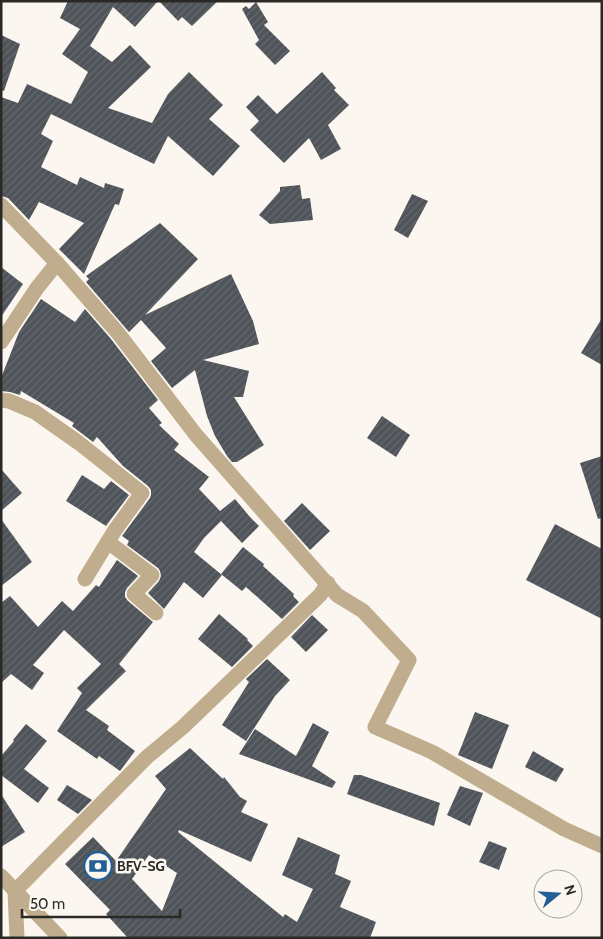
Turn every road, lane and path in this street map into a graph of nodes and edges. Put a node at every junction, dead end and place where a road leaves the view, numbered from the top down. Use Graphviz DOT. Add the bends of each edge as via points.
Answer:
graph roads {
  1 [pos="1,205"];
  2 [pos="57,263"];
  3 [pos="1,342"];
  4 [pos="1,400"];
  5 [pos="108,542"];
  6 [pos="85,579"];
  7 [pos="328,584"];
  8 [pos="156,613"];
  9 [pos="602,846"];
  10 [pos="1,876"];
  11 [pos="15,891"];
  12 [pos="17,938"];
  13 [pos="60,938"];
  1 -- 2 [label="street"];
  2 -- 3 [label="street"];
  2 -- 7 [label="street" via="118,333 196,435"];
  4 -- 5 [label="street" via="35,412 142,493"];
  5 -- 6 [label="street"];
  5 -- 8 [label="street" via="152,575 134,594"];
  7 -- 9 [label="street" via="337,595 363,611 409,660 375,727 432,752 564,829"];
  7 -- 11 [label="street" via="183,727 147,757"];
  10 -- 11 [label="street"];
  11 -- 12 [label="street"];
  11 -- 13 [label="street"];
}
